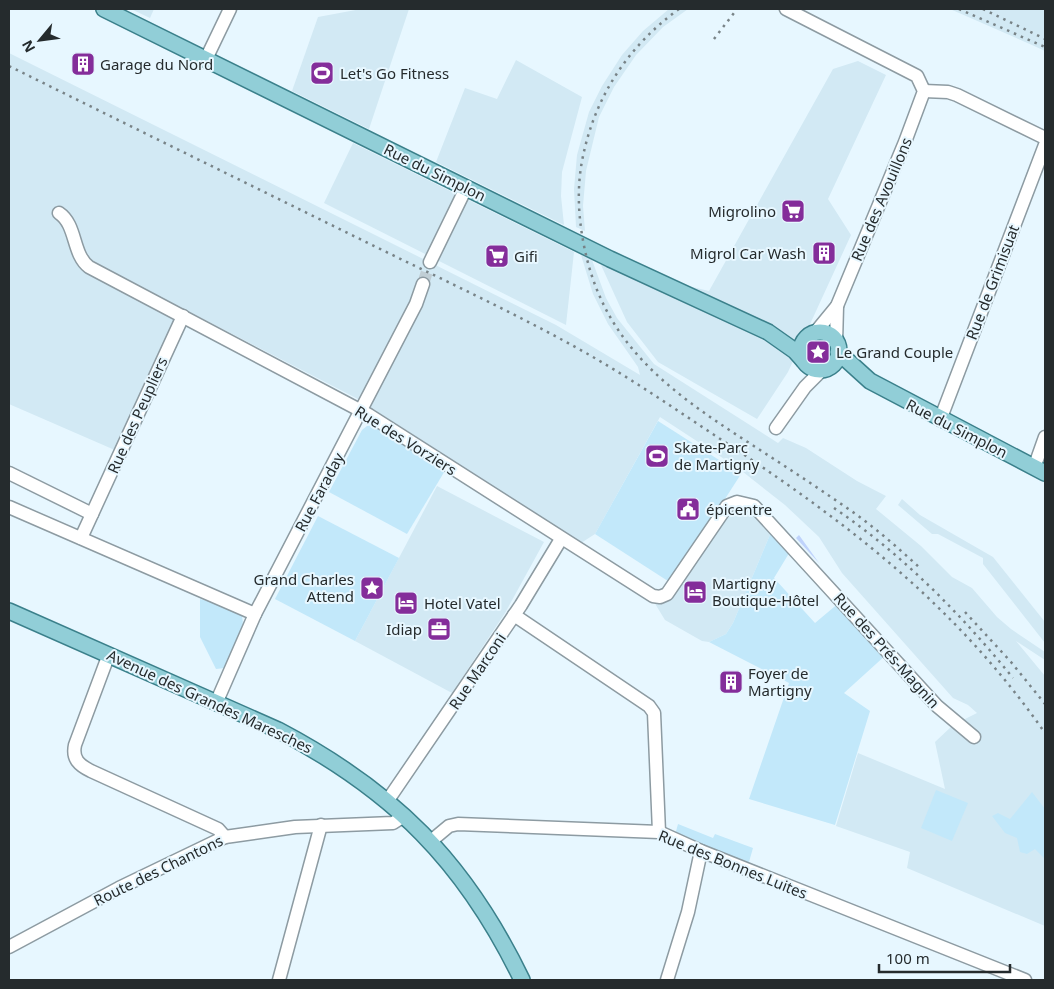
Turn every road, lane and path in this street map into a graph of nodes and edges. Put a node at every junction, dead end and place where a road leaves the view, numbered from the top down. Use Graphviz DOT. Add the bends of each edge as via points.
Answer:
graph roads {
  1 [pos="104,9"];
  2 [pos="230,9"];
  3 [pos="786,9"];
  4 [pos="206,59"];
  5 [pos="924,91"];
  6 [pos="1045,138"];
  7 [pos="1045,145"];
  8 [pos="466,188"];
  9 [pos="59,213"];
  10 [pos="430,262"];
  11 [pos="423,284"];
  12 [pos="837,306"];
  13 [pos="183,316"];
  14 [pos="768,332"];
  15 [pos="811,335"];
  16 [pos="837,347"];
  17 [pos="804,361"];
  18 [pos="824,370"];
  19 [pos="870,381"];
  20 [pos="805,387"];
  21 [pos="361,411"];
  22 [pos="940,420"];
  23 [pos="776,428"];
  24 [pos="1045,436"];
  25 [pos="1040,470"];
  26 [pos="9,473"];
  27 [pos="737,502"];
  28 [pos="9,507"];
  29 [pos="92,514"];
  30 [pos="81,538"];
  31 [pos="561,539"];
  32 [pos="9,611"];
  33 [pos="255,614"];
  34 [pos="514,615"];
  35 [pos="109,654"];
  36 [pos="217,701"];
  37 [pos="974,737"];
  38 [pos="388,800"];
  39 [pos="404,816"];
  40 [pos="321,825"];
  41 [pos="659,832"];
  42 [pos="225,837"];
  43 [pos="431,841"];
  44 [pos="700,851"];
  45 [pos="9,947"];
  46 [pos="279,980"];
  47 [pos="522,980"];
  48 [pos="667,980"];
  49 [pos="1025,980"];
  1 -- 4 [label="main road, Rue du Simplon"];
  2 -- 4 [label="street"];
  3 -- 5 [label="street" via="917,76"];
  4 -- 8 [label="main road, Rue du Simplon"];
  5 -- 6 [label="street" via="957,95"];
  5 -- 12 [label="street, Rue des Avouillons"];
  7 -- 22 [label="street, Rue de Grimisuat"];
  8 -- 10 [label="street"];
  8 -- 14 [label="main road, Rue du Simplon"];
  9 -- 13 [label="street, Rue des Vorziers" via="67,221 86,264"];
  11 -- 21 [label="street, Rue Faraday"];
  12 -- 15 [label="street, Rue des Avouillons"];
  12 -- 16 [label="street, Rue des Avouillons"];
  13 -- 21 [label="street, Rue des Vorziers"];
  13 -- 29 [label="street, Rue des Peupliers"];
  14 -- 15 [label="main road, Rue du Simplon"];
  14 -- 17 [label="main road, Rue du Simplon"];
  15 -- 16 [label="main road" via="826,334"];
  15 -- 17 [label="main road" via="802,346"];
  16 -- 18 [label="main road" via="834,363"];
  16 -- 19 [label="main road, Rue du Simplon"];
  17 -- 18 [label="main road" via="812,368"];
  17 -- 20 [label="street"];
  18 -- 19 [label="main road, Rue du Simplon"];
  18 -- 20 [label="street"];
  19 -- 22 [label="main road, Rue du Simplon"];
  20 -- 23 [label="street"];
  21 -- 31 [label="street, Rue des Vorziers"];
  21 -- 33 [label="street, Rue Faraday"];
  22 -- 25 [label="main road, Rue du Simplon"];
  24 -- 25 [label="street"];
  26 -- 29 [label="street"];
  27 -- 31 [label="street, Rue des Vorziers" via="727,506 672,589 660,597 648,593"];
  27 -- 37 [label="street, Rue des Prés-Magnin" via="754,506 798,550 937,706"];
  28 -- 30 [label="street"];
  29 -- 30 [label="street, Rue des Peupliers"];
  30 -- 33 [label="street"];
  31 -- 34 [label="street, Rue Marconi"];
  32 -- 35 [label="main road, Avenue des Grandes Maresches"];
  33 -- 36 [label="street, Rue Faraday"];
  34 -- 38 [label="street, Rue Marconi"];
  34 -- 41 [label="street" via="649,706 654,719"];
  35 -- 36 [label="main road, Avenue des Grandes Maresches"];
  35 -- 42 [label="street" via="75,745 77,761 91,771 218,829"];
  36 -- 38 [label="main road, Avenue des Grandes Maresches" via="315,749"];
  38 -- 39 [label="main road, Avenue des Grandes Maresches"];
  39 -- 40 [label="street, Route des Chantons" via="393,823"];
  39 -- 43 [label="main road, Avenue des Grandes Maresches"];
  40 -- 42 [label="street, Route des Chantons"];
  40 -- 46 [label="street"];
  41 -- 43 [label="street, Rue des Bonnes Luites" via="458,824 449,826"];
  41 -- 44 [label="street, Rue des Bonnes Luites"];
  42 -- 45 [label="street, Route des Chantons" via="119,888"];
  43 -- 47 [label="main road, Avenue des Grandes Maresches" via="483,909"];
  44 -- 48 [label="street" via="688,912"];
  44 -- 49 [label="street, Rue des Bonnes Luites"];
}
